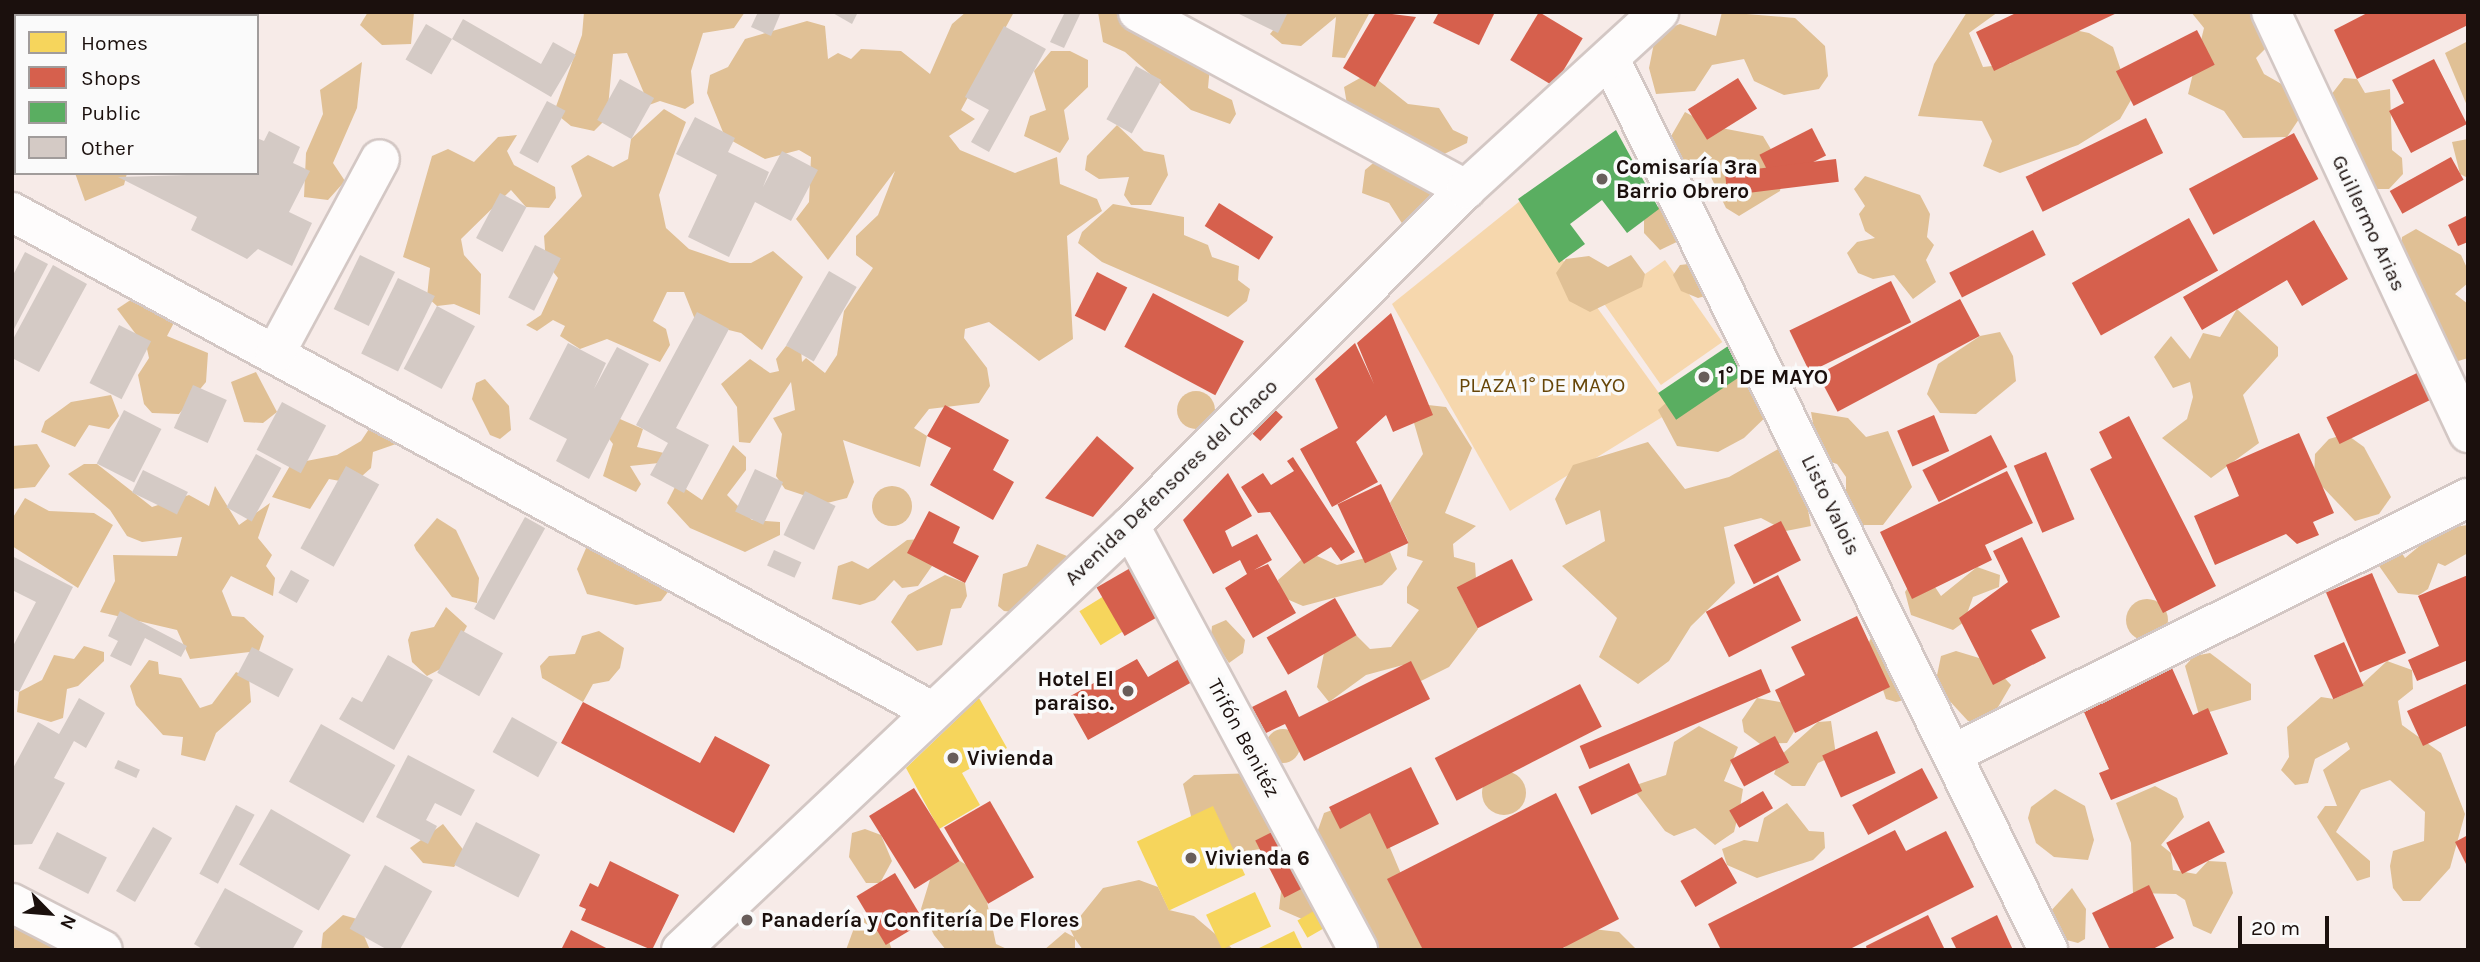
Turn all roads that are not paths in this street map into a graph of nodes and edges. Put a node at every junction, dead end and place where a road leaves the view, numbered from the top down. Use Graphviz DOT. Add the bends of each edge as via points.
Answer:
graph roads {
  1 [pos="1138,12"];
  2 [pos="1658,12"];
  3 [pos="2270,12"];
  4 [pos="1611,61"];
  5 [pos="380,159"];
  6 [pos="1466,188"];
  7 [pos="12,212"];
  8 [pos="275,354"];
  9 [pos="2468,433"];
  10 [pos="2468,498"];
  11 [pos="1130,526"];
  12 [pos="930,710"];
  13 [pos="1954,753"];
  14 [pos="12,903"];
  15 [pos="719,934"];
  16 [pos="103,950"];
  17 [pos="681,950"];
  18 [pos="1358,950"];
  19 [pos="2048,950"];
  1 -- 6 [label="street"];
  2 -- 4 [label="street, Avenida Defensores del Chaco"];
  3 -- 9 [label="street, Guillermo Arias"];
  4 -- 6 [label="street, Avenida Defensores del Chaco"];
  4 -- 13 [label="street, Listo Valois"];
  5 -- 8 [label="street"];
  6 -- 11 [label="street, Avenida Defensores del Chaco"];
  7 -- 8 [label="street"];
  8 -- 12 [label="street"];
  10 -- 13 [label="street"];
  11 -- 12 [label="street, Avenida Defensores del Chaco"];
  11 -- 18 [label="street, Trifón Benitéz"];
  12 -- 15 [label="street, Avenida Defensores del Chaco"];
  13 -- 19 [label="street, Listo Valois"];
  14 -- 16 [label="street"];
  15 -- 17 [label="street, Avenida Defensores del Chaco"];
}
